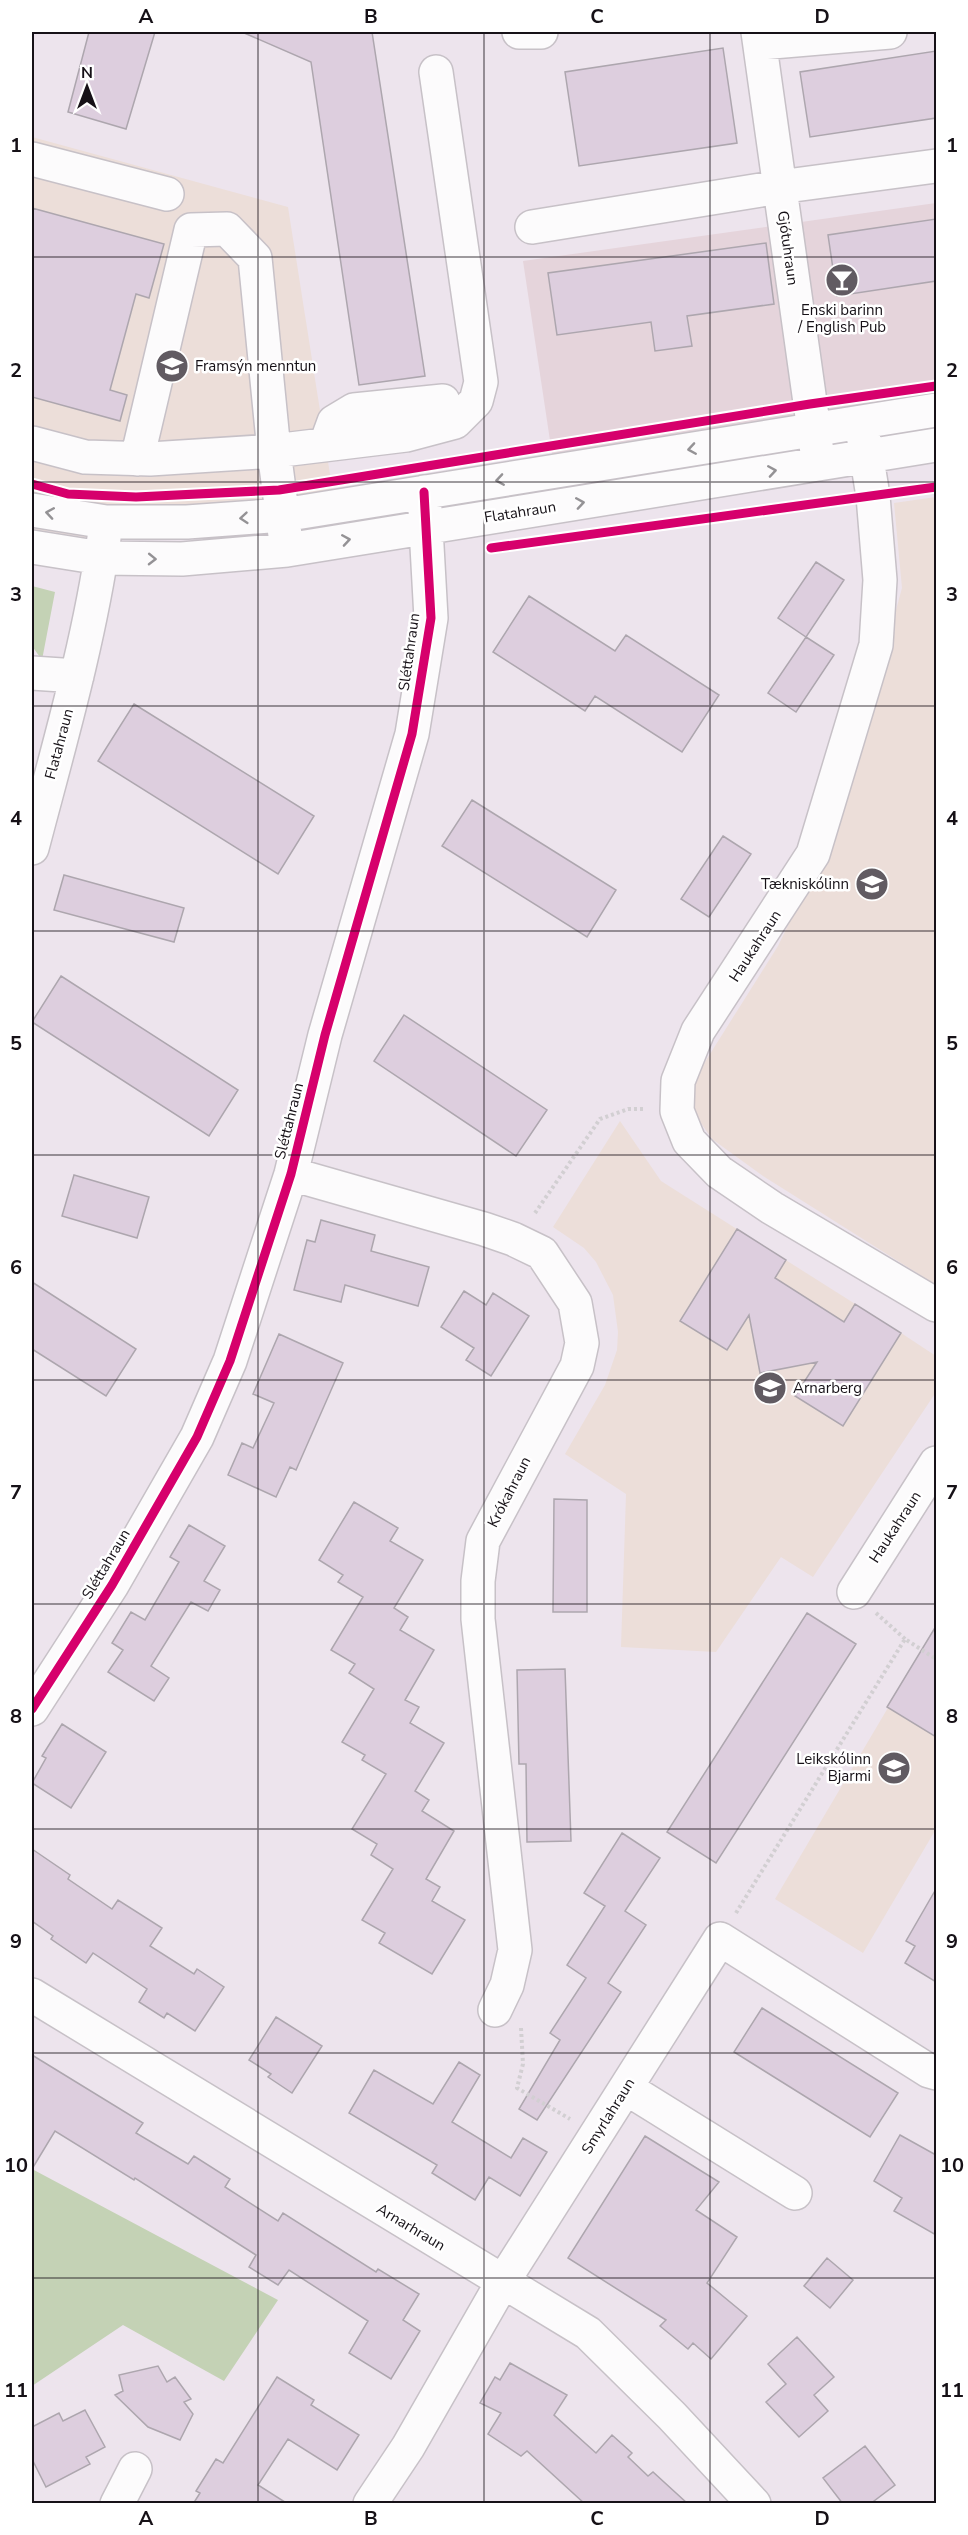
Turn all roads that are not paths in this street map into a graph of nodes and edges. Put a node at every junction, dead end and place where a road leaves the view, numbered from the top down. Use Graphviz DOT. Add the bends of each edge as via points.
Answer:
graph roads {
  1 [pos="519,32"];
  2 [pos="541,32"];
  3 [pos="890,32"];
  4 [pos="759,37"];
  5 [pos="436,72"];
  6 [pos="32,159"];
  7 [pos="936,166"];
  8 [pos="779,187"];
  9 [pos="167,194"];
  10 [pos="532,227"];
  11 [pos="443,401"];
  12 [pos="936,410"];
  13 [pos="861,422"];
  14 [pos="814,429"];
  15 [pos="32,443"];
  16 [pos="326,444"];
  17 [pos="936,445"];
  18 [pos="274,451"];
  19 [pos="867,456"];
  20 [pos="137,459"];
  21 [pos="819,464"];
  22 [pos="424,492"];
  23 [pos="32,510"];
  24 [pos="283,514"];
  25 [pos="106,522"];
  26 [pos="426,528"];
  27 [pos="32,547"];
  28 [pos="287,550"];
  29 [pos="101,558"];
  30 [pos="32,673"];
  31 [pos="77,676"];
  32 [pos="32,848"];
  33 [pos="291,1174"];
  34 [pos="936,1305"];
  35 [pos="936,1463"];
  36 [pos="854,1592"];
  37 [pos="32,1709"];
  38 [pos="32,1995"];
  39 [pos="501,1997"];
  40 [pos="934,2077"];
  41 [pos="626,2088"];
  42 [pos="795,2193"];
  43 [pos="502,2283"];
  44 [pos="135,2469"];
  45 [pos="117,2504"];
  46 [pos="370,2504"];
  47 [pos="754,2504"];
  1 -- 2 [label="street"];
  3 -- 4 [label="street"];
  4 -- 8 [label="street, Gjótuhraun"];
  5 -- 16 [label="street" via="481,382 477,401 455,422 406,435"];
  6 -- 9 [label="street"];
  7 -- 8 [label="street"];
  8 -- 10 [label="street"];
  8 -- 14 [label="street, Gjótuhraun"];
  11 -- 16 [label="street" via="354,410 334,422"];
  12 -- 13 [label="street"];
  13 -- 14 [label="street"];
  13 -- 19 [label="street, Haukahraun"];
  14 -- 21 [label="street, Gjótuhraun"];
  14 -- 22 [label="street, one-way"];
  15 -- 20 [label="street" via="85,457"];
  16 -- 18 [label="street"];
  17 -- 19 [label="street, Flatahraun"];
  18 -- 20 [label="street"];
  18 -- 20 [label="street" via="255,258 226,229 191,230"];
  18 -- 24 [label="street"];
  19 -- 21 [label="street, Flatahraun"];
  19 -- 34 [label="street, Haukahraun" via="880,580 876,645 813,854 698,1031 678,1081 677,1111 689,1141 719,1172"];
  26 -- 21 [label="street, Flatahraun, one-way"];
  22 -- 24 [label="street"];
  22 -- 26 [label="street, Sléttahraun"];
  25 -- 23 [label="street, one-way"];
  24 -- 25 [label="street, one-way" via="188,522"];
  24 -- 28 [label="street"];
  25 -- 29 [label="street, Flatahraun"];
  28 -- 26 [label="street, Flatahraun, one-way"];
  26 -- 33 [label="street, Sléttahraun" via="431,618 412,734 325,1035"];
  27 -- 29 [label="street, Flatahraun"];
  29 -- 28 [label="street, Flatahraun, one-way" via="182,559"];
  29 -- 31 [label="street, Flatahraun"];
  30 -- 31 [label="street"];
  31 -- 32 [label="street, Flatahraun"];
  33 -- 37 [label="street, Sléttahraun" via="230,1361 197,1437 112,1585"];
  33 -- 39 [label="street, Krókahraun" via="513,1239 542,1253 575,1303 582,1343 577,1366 483,1540 478,1581 478,1619 515,1950"];
  35 -- 36 [label="street, Haukahraun"];
  38 -- 43 [label="street, Arnarhraun"];
  40 -- 41 [label="street, Smyrlahraun" via="720,1939"];
  41 -- 42 [label="street"];
  41 -- 43 [label="street, Smyrlahraun"];
  43 -- 46 [label="street, Smyrlahraun" via="408,2447"];
  43 -- 47 [label="street, Arnarhraun" via="588,2333"];
  44 -- 45 [label="street"];
}
